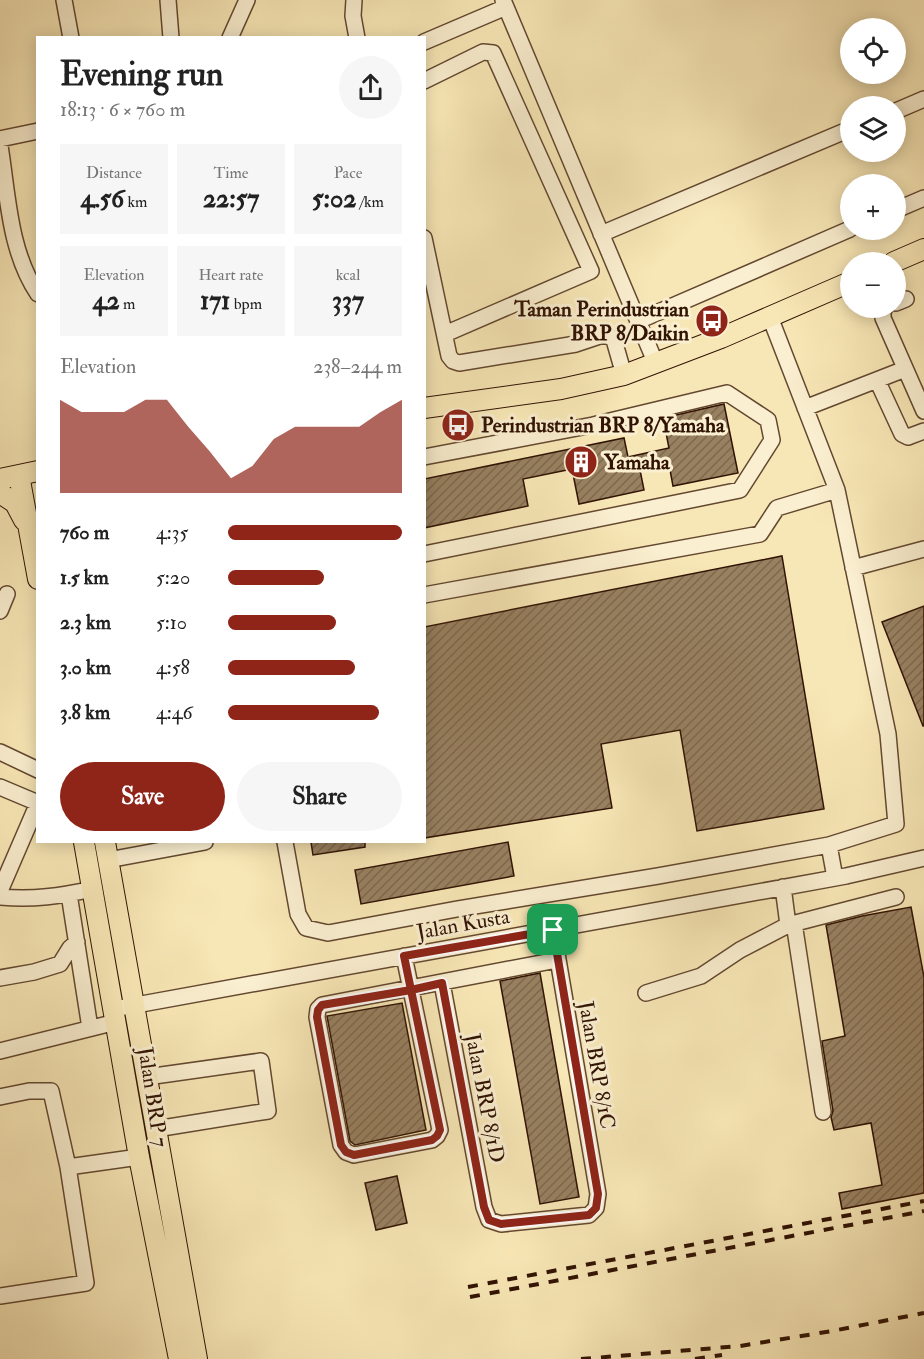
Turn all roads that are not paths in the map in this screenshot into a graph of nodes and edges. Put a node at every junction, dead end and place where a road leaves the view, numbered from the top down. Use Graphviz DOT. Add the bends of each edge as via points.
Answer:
graph roads {
  1 [pos="64,0"];
  2 [pos="168,0"];
  3 [pos="248,0"];
  4 [pos="354,0"];
  5 [pos="504,3"];
  6 [pos="71,36"];
  7 [pos="171,36"];
  8 [pos="231,36"];
  9 [pos="357,36"];
  10 [pos="426,41"];
  11 [pos="426,80"];
  12 [pos="924,99"];
  13 [pos="906,107"];
  14 [pos="36,130"];
  15 [pos="840,133"];
  16 [pos="0,139"];
  17 [pos="0,146"];
  18 [pos="924,198"];
  19 [pos="906,206"];
  20 [pos="840,233"];
  21 [pos="602,234"];
  22 [pos="426,247"];
  23 [pos="924,249"];
  24 [pos="906,257"];
  25 [pos="840,286"];
  26 [pos="36,291"];
  27 [pos="770,317"];
  28 [pos="883,318"];
  29 [pos="638,321"];
  30 [pos="445,334"];
  31 [pos="656,364"];
  32 [pos="905,369"];
  33 [pos="624,375"];
  34 [pos="877,380"];
  35 [pos="426,408"];
  36 [pos="805,408"];
  37 [pos="924,411"];
  38 [pos="924,431"];
  39 [pos="426,457"];
  40 [pos="26,474"];
  41 [pos="837,490"];
  42 [pos="0,493"];
  43 [pos="32,546"];
  44 [pos="924,549"];
  45 [pos="426,554"];
  46 [pos="36,568"];
  47 [pos="853,568"];
  48 [pos="8,594"];
  49 [pos="426,595"];
  50 [pos="0,611"];
  51 [pos="0,752"];
  52 [pos="36,769"];
  53 [pos="0,787"];
  54 [pos="36,802"];
  55 [pos="36,808"];
  56 [pos="84,843"];
  57 [pos="194,843"];
  58 [pos="285,843"];
  59 [pos="829,844"];
  60 [pos="107,851"];
  61 [pos="924,858"];
  62 [pos="835,878"];
  63 [pos="783,887"];
  64 [pos="93,889"];
  65 [pos="0,891"];
  66 [pos="69,894"];
  67 [pos="0,897"];
  68 [pos="896,897"];
  69 [pos="791,924"];
  70 [pos="553,930"];
  71 [pos="77,942"];
  72 [pos="404,956"];
  73 [pos="557,960"];
  74 [pos="0,978"];
  75 [pos="442,983"];
  76 [pos="411,990"];
  77 [pos="646,993"];
  78 [pos="134,1005"];
  79 [pos="115,1016"];
  80 [pos="90,1028"];
  81 [pos="0,1051"];
  82 [pos="147,1077"];
  83 [pos="0,1097"];
  84 [pos="823,1112"];
  85 [pos="156,1129"];
  86 [pos="139,1157"];
  87 [pos="69,1167"];
  88 [pos="489,1220"];
  89 [pos="0,1296"];
  90 [pos="180,1319"];
  91 [pos="179,1359"];
  92 [pos="197,1359"];
  1 -- 6 [label="street"];
  2 -- 7 [label="street"];
  3 -- 8 [label="street"];
  4 -- 9 [label="street"];
  5 -- 10 [label="street"];
  5 -- 21 [label="street"];
  11 -- 30 [label="street" via="483,52 493,53 591,271"];
  12 -- 13 [label="street"];
  14 -- 16 [label="street"];
  15 -- 21 [label="street"];
  17 -- 26 [label="street" via="15,240 26,277"];
  18 -- 19 [label="street"];
  20 -- 29 [label="street"];
  21 -- 29 [label="street"];
  22 -- 30 [label="street"];
  23 -- 24 [label="main road"];
  25 -- 27 [label="main road"];
  27 -- 31 [label="main road"];
  27 -- 36 [label="street"];
  28 -- 32 [label="street"];
  29 -- 31 [label="street"];
  30 -- 33 [label="street" via="450,359 459,363 576,344 606,334 614,340"];
  31 -- 33 [label="main road"];
  32 -- 34 [label="street"];
  32 -- 37 [label="street"];
  33 -- 35 [label="main road" via="561,389"];
  34 -- 36 [label="street"];
  34 -- 38 [label="street" via="902,434 908,437"];
  36 -- 41 [label="street"];
  39 -- 45 [label="street" via="593,425 727,393 768,420 772,440 740,490"];
  40 -- 43 [label="main road"];
  41 -- 47 [label="street"];
  41 -- 49 [label="street" via="777,508 760,534"];
  42 -- 43 [label="main road" via="21,512"];
  43 -- 46 [label="main road"];
  44 -- 47 [label="street"];
  47 -- 59 [label="street" via="888,734 896,824"];
  48 -- 50 [label="street"];
  51 -- 52 [label="street"];
  53 -- 54 [label="street"];
  55 -- 65 [label="street"];
  56 -- 64 [label="main road, Jalan BRP 7"];
  57 -- 60 [label="street"];
  58 -- 59 [label="street" via="298,914 306,928 328,933"];
  59 -- 62 [label="street"];
  60 -- 78 [label="main road, Jalan BRP 7"];
  61 -- 62 [label="street, Jalan Kusta"];
  62 -- 63 [label="street, Jalan Kusta"];
  63 -- 69 [label="street"];
  63 -- 70 [label="street, Jalan Kusta"];
  64 -- 66 [label="street"];
  64 -- 79 [label="main road, Jalan BRP 7"];
  66 -- 67 [label="street" via="27,900"];
  66 -- 71 [label="street"];
  68 -- 69 [label="street"];
  69 -- 77 [label="street" via="740,950 701,976"];
  69 -- 84 [label="street"];
  70 -- 72 [label="street, Jalan Kusta"];
  70 -- 73 [label="street, Jalan BRP 8/1C"];
  71 -- 74 [label="street" via="60,964"];
  71 -- 80 [label="street"];
  72 -- 76 [label="street"];
  72 -- 78 [label="street, Jalan Kusta"];
  73 -- 75 [label="street"];
  73 -- 88 [label="street, Jalan BRP 8/1C" via="598,1194 596,1208 589,1215 501,1224"];
  75 -- 76 [label="street"];
  75 -- 88 [label="street, Jalan BRP 8/1D"];
  76 -- 76 [label="street" via="440,1130 432,1140 354,1155 341,1145 318,1010 322,1005"];
  78 -- 79 [label="street, Jalan Kusta"];
  78 -- 82 [label="main road, Jalan BRP 7"];
  79 -- 80 [label="street, Jalan Kusta"];
  79 -- 86 [label="main road, Jalan BRP 7"];
  80 -- 81 [label="street, Jalan Kusta"];
  82 -- 85 [label="main road, Jalan BRP 7"];
  82 -- 85 [label="street" via="261,1061 268,1111"];
  83 -- 87 [label="street" via="51,1090"];
  85 -- 90 [label="main road, Jalan BRP 7"];
  86 -- 87 [label="street"];
  86 -- 90 [label="main road, Jalan BRP 7"];
  87 -- 89 [label="street" via="86,1283"];
  90 -- 91 [label="main road, Jalan BRP 7"];
  90 -- 92 [label="main road, Jalan BRP 7"];
}
